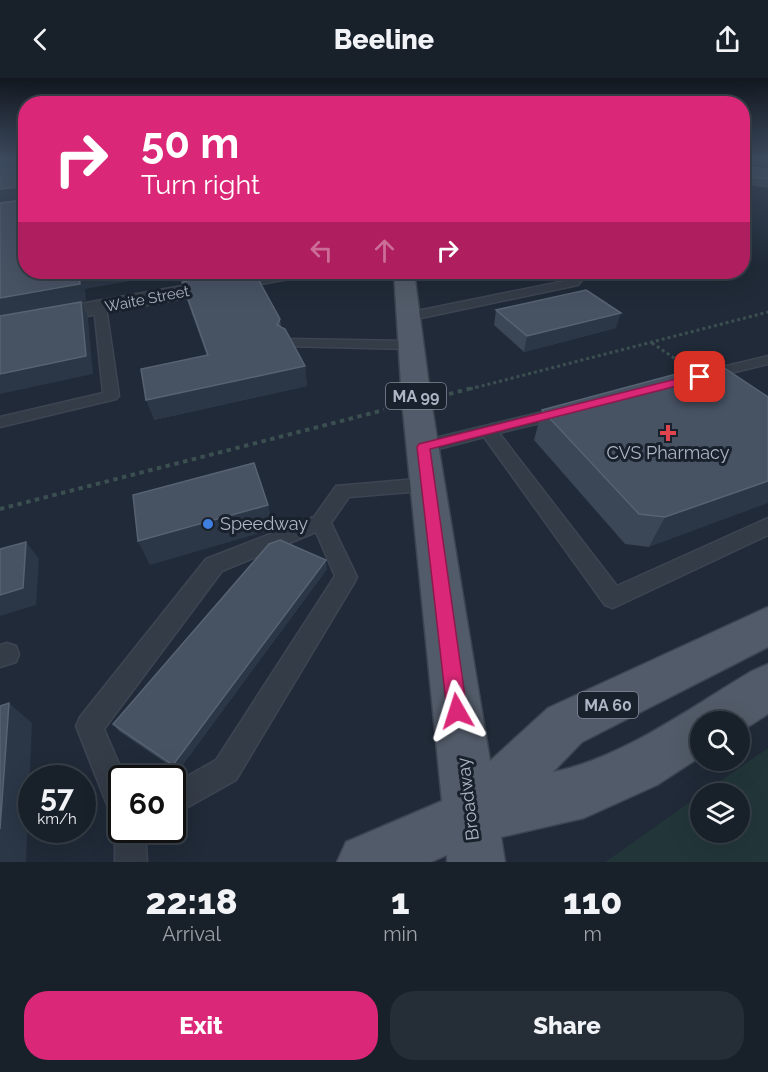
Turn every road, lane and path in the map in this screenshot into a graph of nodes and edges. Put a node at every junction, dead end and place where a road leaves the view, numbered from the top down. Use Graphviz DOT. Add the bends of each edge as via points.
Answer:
graph roads {
  1 [pos="255,279"];
  2 [pos="404,279"];
  3 [pos="577,279"];
  4 [pos="100,307"];
  5 [pos="0,325"];
  6 [pos="408,331"];
  7 [pos="651,342"];
  8 [pos="289,343"];
  9 [pos="768,360"];
  10 [pos="695,378"];
  11 [pos="577,408"];
  12 [pos="0,422"];
  13 [pos="488,430"];
  14 [pos="426,466"];
  15 [pos="321,522"];
  16 [pos="768,526"];
  17 [pos="768,626"];
  18 [pos="768,687"];
  19 [pos="730,711"];
  20 [pos="690,735"];
  21 [pos="108,773"];
  22 [pos="186,794"];
  23 [pos="473,839"];
  24 [pos="130,843"];
  25 [pos="131,862"];
  26 [pos="366,862"];
  1 -- 4 [label="street, Waite Street"];
  2 -- 6 [label="main road, Broadway / MA 99"];
  3 -- 6 [label="lane"];
  4 -- 5 [label="street, Waite Street"];
  4 -- 12 [label="lane" via="111,396"];
  6 -- 8 [label="lane"];
  6 -- 14 [label="main road, Broadway / MA 99"];
  7 -- 10 [label="path"];
  9 -- 10 [label="lane"];
  11 -- 13 [label="lane"];
  13 -- 14 [label="lane"];
  13 -- 16 [label="lane" via="613,598"];
  14 -- 15 [label="lane" via="343,491"];
  14 -- 23 [label="main road, Broadway / MA 99"];
  15 -- 21 [label="lane" via="214,565 89,726"];
  15 -- 22 [label="lane" via="346,577 225,770"];
  17 -- 23 [label="main road, MA 60" via="565,725"];
  18 -- 19 [label="main road"];
  20 -- 23 [label="main road, MA 60" via="639,767"];
  23 -- 26 [label="main road, MA 60"];
  24 -- 25 [label="lane"];
}
